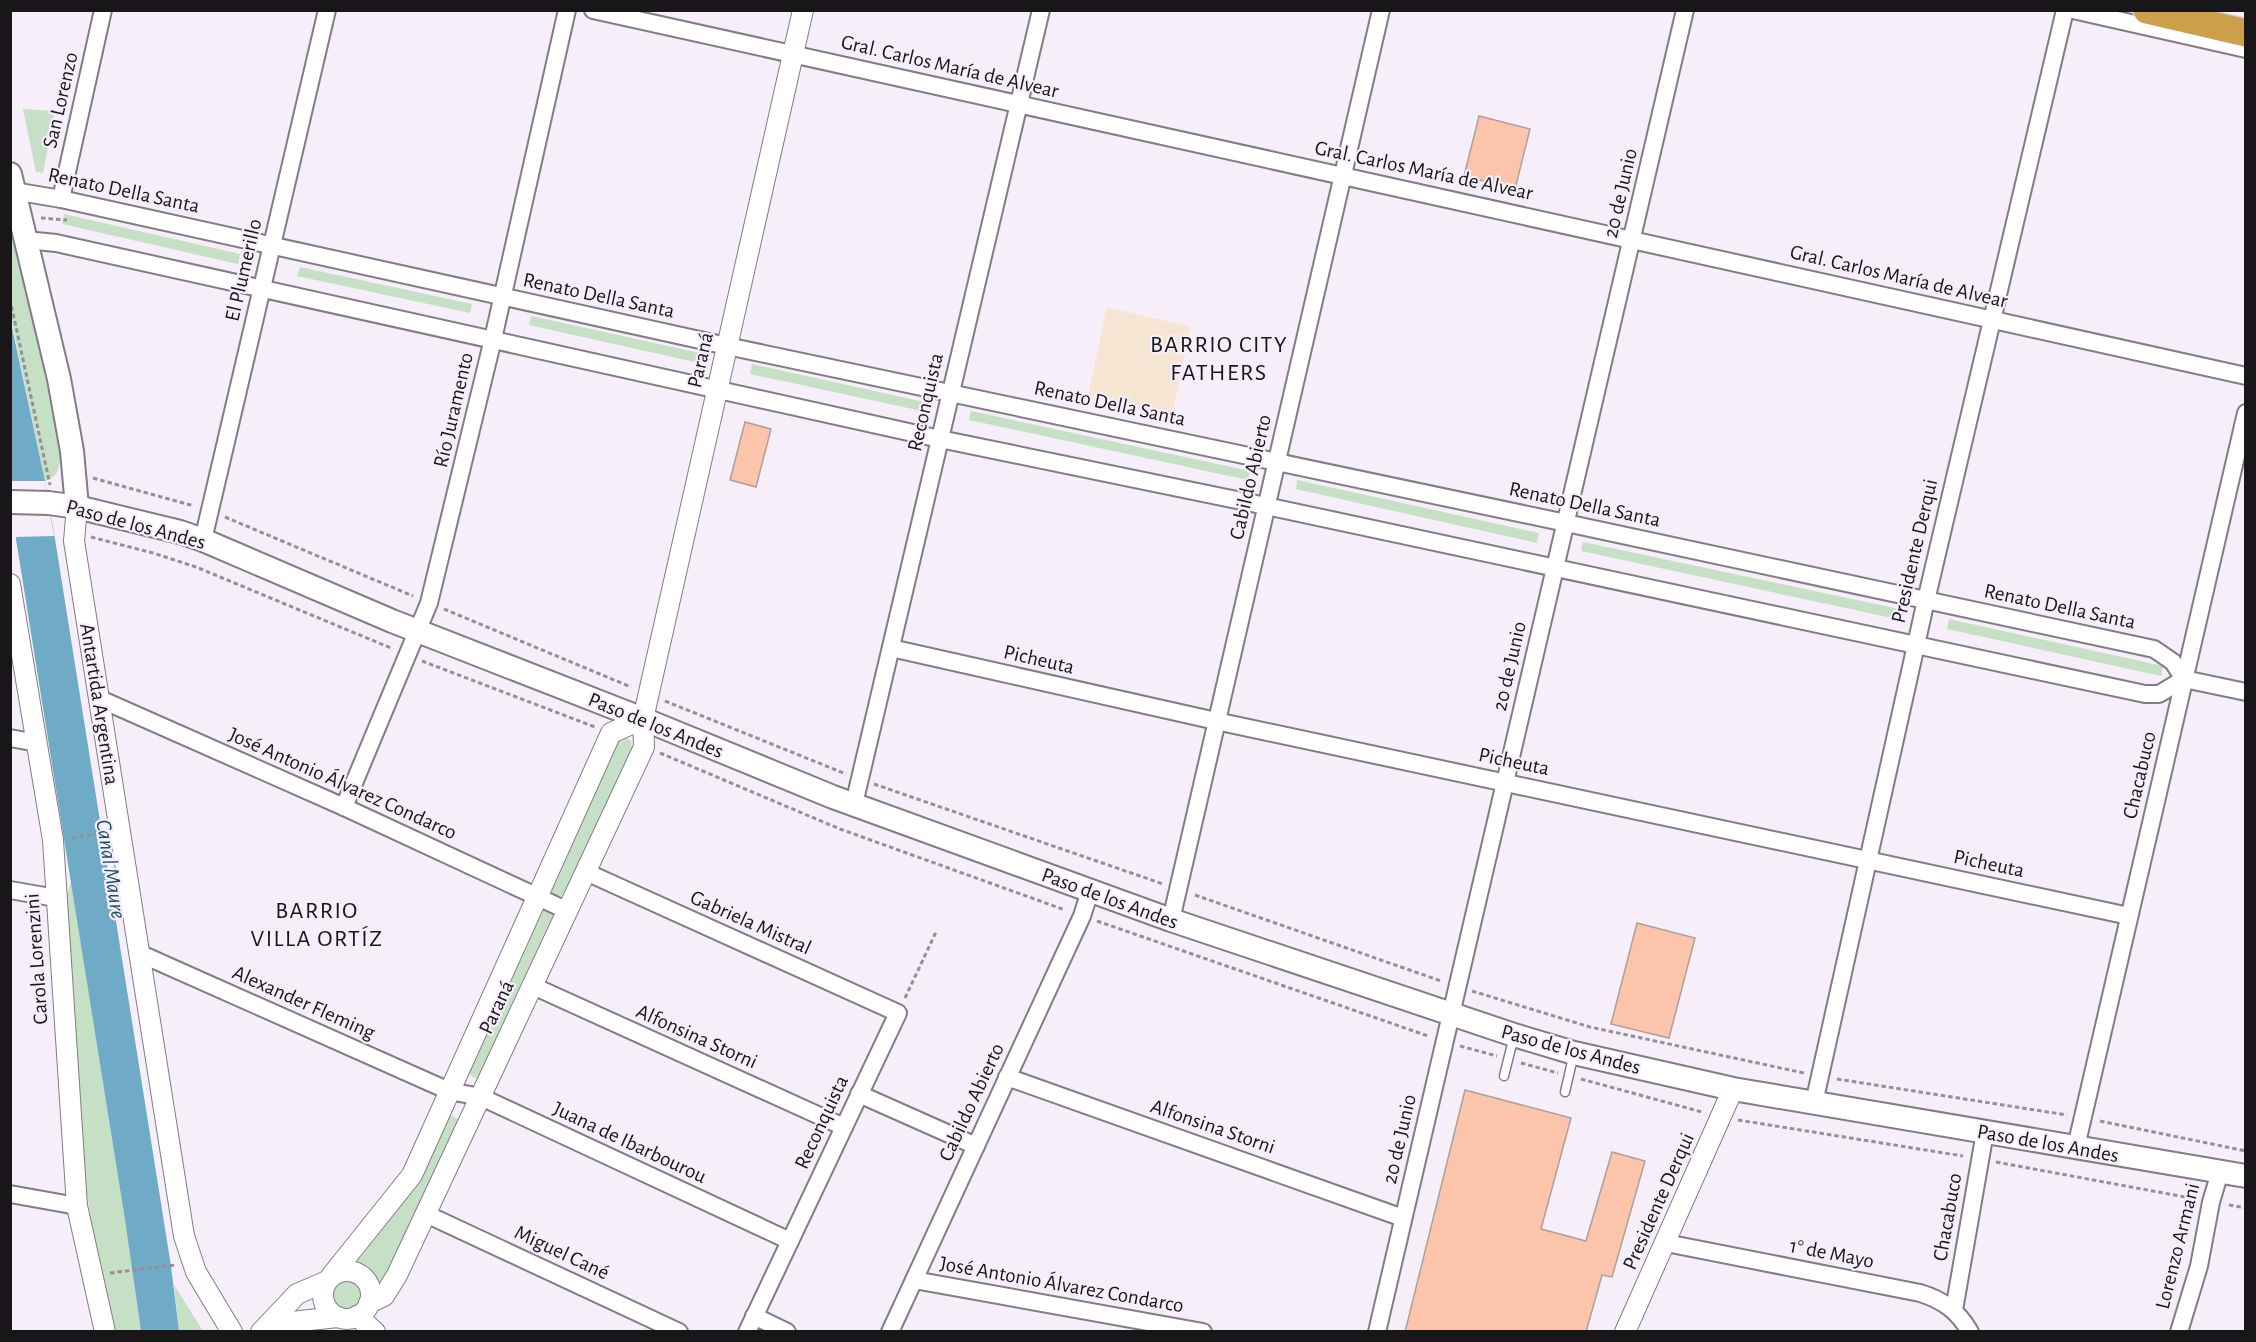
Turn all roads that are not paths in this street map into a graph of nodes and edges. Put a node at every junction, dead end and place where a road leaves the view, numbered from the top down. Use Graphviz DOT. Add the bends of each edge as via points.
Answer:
graph roads {
  1 [pos="103,10"];
  2 [pos="327,10"];
  3 [pos="567,10"];
  4 [pos="593,10"];
  5 [pos="803,10"];
  6 [pos="1041,10"];
  7 [pos="1381,10"];
  8 [pos="1685,10"];
  9 [pos="2065,10"];
  10 [pos="2073,10"];
  11 [pos="2147,10"];
  12 [pos="2246,33"];
  13 [pos="2246,50"];
  14 [pos="793,54"];
  15 [pos="1018,105"];
  16 [pos="1343,175"];
  17 [pos="12,183"];
  18 [pos="61,199"];
  19 [pos="1632,239"];
  20 [pos="26,240"];
  21 [pos="272,245"];
  22 [pos="262,288"];
  23 [pos="502,297"];
  24 [pos="1992,320"];
  25 [pos="493,339"];
  26 [pos="727,346"];
  27 [pos="2246,376"];
  28 [pos="718,388"];
  29 [pos="951,392"];
  30 [pos="2246,412"];
  31 [pos="940,439"];
  32 [pos="1277,462"];
  33 [pos="10,502"];
  34 [pos="1266,506"];
  35 [pos="77,507"];
  36 [pos="1566,523"];
  37 [pos="203,540"];
  38 [pos="1555,568"];
  39 [pos="10,584"];
  40 [pos="1926,600"];
  41 [pos="419,631"];
  42 [pos="1917,645"];
  43 [pos="891,648"];
  44 [pos="2184,678"];
  45 [pos="2246,692"];
  46 [pos="100,699"];
  47 [pos="643,719"];
  48 [pos="1216,721"];
  49 [pos="10,738"];
  50 [pos="37,743"];
  51 [pos="1505,782"];
  52 [pos="854,804"];
  53 [pos="344,807"];
  54 [pos="1869,860"];
  55 [pos="586,872"];
  56 [pos="10,890"];
  57 [pos="1090,891"];
  58 [pos="538,896"];
  59 [pos="56,898"];
  60 [pos="568,911"];
  61 [pos="2129,916"];
  62 [pos="1171,920"];
  63 [pos="141,954"];
  64 [pos="533,986"];
  65 [pos="898,1013"];
  66 [pos="1451,1015"];
  67 [pos="1514,1035"];
  68 [pos="1574,1053"];
  69 [pos="1504,1076"];
  70 [pos="1007,1077"];
  71 [pos="1733,1089"];
  72 [pos="449,1091"];
  73 [pos="1565,1092"];
  74 [pos="859,1094"];
  75 [pos="481,1097"];
  76 [pos="1814,1103"];
  77 [pos="843,1127"];
  78 [pos="1985,1132"];
  79 [pos="976,1146"];
  80 [pos="2076,1147"];
  81 [pos="2220,1172"];
  82 [pos="2246,1176"];
  83 [pos="10,1194"];
  84 [pos="77,1206"];
  85 [pos="426,1214"];
  86 [pos="1404,1218"];
  87 [pos="790,1241"];
  88 [pos="1666,1243"];
  89 [pos="330,1278"];
  90 [pos="914,1280"];
  91 [pos="1954,1310"];
  92 [pos="355,1312"];
  93 [pos="754,1316"];
  94 [pos="1972,1331"];
  95 [pos="105,1332"];
  96 [pos="232,1332"];
  97 [pos="261,1332"];
  98 [pos="282,1332"];
  99 [pos="375,1332"];
  100 [pos="679,1332"];
  101 [pos="747,1332"];
  102 [pos="787,1332"];
  103 [pos="890,1332"];
  104 [pos="1203,1332"];
  105 [pos="1377,1332"];
  106 [pos="1625,1332"];
  107 [pos="2179,1332"];
  1 -- 18 [label="street, San Lorenzo"];
  2 -- 21 [label="street, El Plumerillo"];
  3 -- 23 [label="street, Río Juramento"];
  4 -- 14 [label="street, Gral. Carlos María de Alvear"];
  5 -- 14 [label="street, Paraná"];
  6 -- 15 [label="street, Reconquista"];
  7 -- 16 [label="street, Cabildo Abierto"];
  8 -- 19 [label="street, 20 de Junio"];
  9 -- 24 [label="street, Presidente Derqui"];
  10 -- 13 [label="street"];
  11 -- 12 [label="highway"];
  14 -- 15 [label="street, Gral. Carlos María de Alvear"];
  14 -- 26 [label="street, Paraná"];
  15 -- 16 [label="street, Gral. Carlos María de Alvear"];
  15 -- 29 [label="street, Reconquista"];
  16 -- 19 [label="street, Gral. Carlos María de Alvear"];
  16 -- 32 [label="street, Cabildo Abierto"];
  17 -- 18 [label="street, Renato Della Santa"];
  17 -- 20 [label="main road, Antartida Argentina"];
  18 -- 21 [label="street, Renato Della Santa"];
  19 -- 24 [label="street, Gral. Carlos María de Alvear"];
  19 -- 36 [label="street, 20 de Junio"];
  20 -- 22 [label="street" via="56,243"];
  20 -- 35 [label="main road, Antartida Argentina" via="59,379"];
  21 -- 22 [label="street, El Plumerillo"];
  21 -- 23 [label="street, Renato Della Santa"];
  22 -- 25 [label="street"];
  22 -- 37 [label="street, El Plumerillo"];
  23 -- 25 [label="street, Río Juramento"];
  23 -- 26 [label="street, Renato Della Santa"];
  24 -- 27 [label="street, Gral. Carlos María de Alvear"];
  24 -- 40 [label="street, Presidente Derqui"];
  25 -- 28 [label="street"];
  25 -- 41 [label="street, Río Juramento"];
  26 -- 28 [label="street, Paraná"];
  26 -- 29 [label="street, Renato Della Santa"];
  28 -- 31 [label="street"];
  28 -- 47 [label="street, Paraná"];
  29 -- 31 [label="street, Reconquista"];
  29 -- 32 [label="street, Renato Della Santa"];
  30 -- 44 [label="street, Chacabuco"];
  31 -- 34 [label="street"];
  31 -- 43 [label="street, Reconquista"];
  32 -- 34 [label="street, Cabildo Abierto"];
  32 -- 36 [label="street, Renato Della Santa"];
  33 -- 35 [label="main road, Paso de los Andes"];
  34 -- 38 [label="street"];
  34 -- 48 [label="street, Cabildo Abierto"];
  35 -- 37 [label="main road, Paso de los Andes"];
  35 -- 46 [label="street, Antartida Argentina" via="74,541"];
  36 -- 38 [label="street, 20 de Junio"];
  36 -- 40 [label="street, Renato Della Santa"];
  37 -- 41 [label="main road, Paso de los Andes"];
  38 -- 42 [label="street"];
  38 -- 51 [label="street, 20 de Junio"];
  39 -- 50 [label="street, Carola Lorenzini"];
  40 -- 42 [label="street, Presidente Derqui"];
  40 -- 44 [label="street, Renato Della Santa" via="2154,650 2173,662"];
  41 -- 47 [label="main road, Paso de los Andes"];
  41 -- 53 [label="street, Río Juramento"];
  42 -- 44 [label="street" via="2145,694 2159,694"];
  42 -- 54 [label="street, Presidente Derqui"];
  43 -- 48 [label="street, Picheuta"];
  43 -- 52 [label="street, Reconquista"];
  44 -- 45 [label="street"];
  44 -- 61 [label="street, Chacabuco"];
  46 -- 53 [label="street, José Antonio Álvarez Condarco"];
  46 -- 63 [label="street, Antartida Argentina"];
  47 -- 52 [label="main road, Paso de los Andes"];
  47 -- 55 [label="street, Paraná" via="645,747"];
  47 -- 58 [label="street, Paraná" via="611,733"];
  48 -- 51 [label="street, Picheuta"];
  48 -- 62 [label="street, Cabildo Abierto"];
  49 -- 50 [label="street"];
  50 -- 59 [label="street, Carola Lorenzini" via="53,840"];
  51 -- 54 [label="street, Picheuta"];
  51 -- 66 [label="street, 20 de Junio"];
  52 -- 57 [label="main road, Paso de los Andes"];
  53 -- 58 [label="street, José Antonio Álvarez Condarco"];
  54 -- 61 [label="street, Picheuta"];
  54 -- 76 [label="street, Presidente Derqui"];
  55 -- 60 [label="street, Paraná"];
  55 -- 65 [label="street, Gabriela Mistral"];
  56 -- 59 [label="street"];
  57 -- 62 [label="main road, Paso de los Andes"];
  57 -- 70 [label="street, Cabildo Abierto"];
  58 -- 60 [label="street, José Antonio Álvarez Condarco"];
  58 -- 72 [label="street, Paraná"];
  59 -- 84 [label="street, Carola Lorenzini"];
  60 -- 64 [label="street, Paraná"];
  61 -- 80 [label="street, Chacabuco"];
  62 -- 66 [label="main road, Paso de los Andes"];
  63 -- 72 [label="street, Alexander Fleming"];
  63 -- 96 [label="street, Antartida Argentina" via="188,1250 196,1272"];
  64 -- 75 [label="street, Paraná"];
  64 -- 77 [label="street, Alfonsina Storni"];
  65 -- 74 [label="street, Reconquista"];
  66 -- 67 [label="main road, Paso de los Andes"];
  66 -- 86 [label="street, 20 de Junio"];
  67 -- 68 [label="main road, Paso de los Andes"];
  67 -- 69 [label="lane"];
  68 -- 71 [label="main road, Paso de los Andes"];
  68 -- 73 [label="lane"];
  70 -- 79 [label="street, Cabildo Abierto"];
  70 -- 86 [label="street, Alfonsina Storni"];
  71 -- 76 [label="main road, Paso de los Andes"];
  71 -- 88 [label="street, Presidente Derqui"];
  72 -- 75 [label="street, Juana de Ibarbourou"];
  72 -- 89 [label="street, Paraná" via="408,1182"];
  74 -- 77 [label="street, Reconquista"];
  74 -- 79 [label="street"];
  75 -- 85 [label="street, Paraná"];
  75 -- 87 [label="street, Juana de Ibarbourou"];
  76 -- 78 [label="main road, Paso de los Andes"];
  77 -- 87 [label="street, Reconquista"];
  78 -- 80 [label="main road, Paso de los Andes"];
  78 -- 91 [label="street, Chacabuco"];
  79 -- 90 [label="street, Cabildo Abierto"];
  80 -- 81 [label="main road, Paso de los Andes"];
  81 -- 82 [label="main road, Paso de los Andes"];
  81 -- 107 [label="street, Lorenzo Armani"];
  83 -- 84 [label="street"];
  84 -- 95 [label="street, Carola Lorenzini"];
  85 -- 92 [label="street, Paraná" via="388,1292"];
  85 -- 100 [label="street, Miguel Cané"];
  86 -- 105 [label="street, 20 de Junio"];
  87 -- 93 [label="street, Reconquista"];
  88 -- 91 [label="street, 1° de Mayo" via="1920,1293"];
  88 -- 106 [label="street, Presidente Derqui"];
  89 -- 92 [label="street" via="322,1294 327,1308"];
  89 -- 92 [label="street" via="346,1270 361,1275 370,1287"];
  89 -- 97 [label="street, Paraná" via="297,1294"];
  90 -- 103 [label="street, Cabildo Abierto"];
  90 -- 104 [label="street, José Antonio Álvarez Condarco"];
  91 -- 94 [label="street, 1° de Mayo"];
  92 -- 98 [label="street" via="291,1322"];
  92 -- 99 [label="street"];
  93 -- 101 [label="street, Reconquista"];
  93 -- 102 [label="street"];
}
